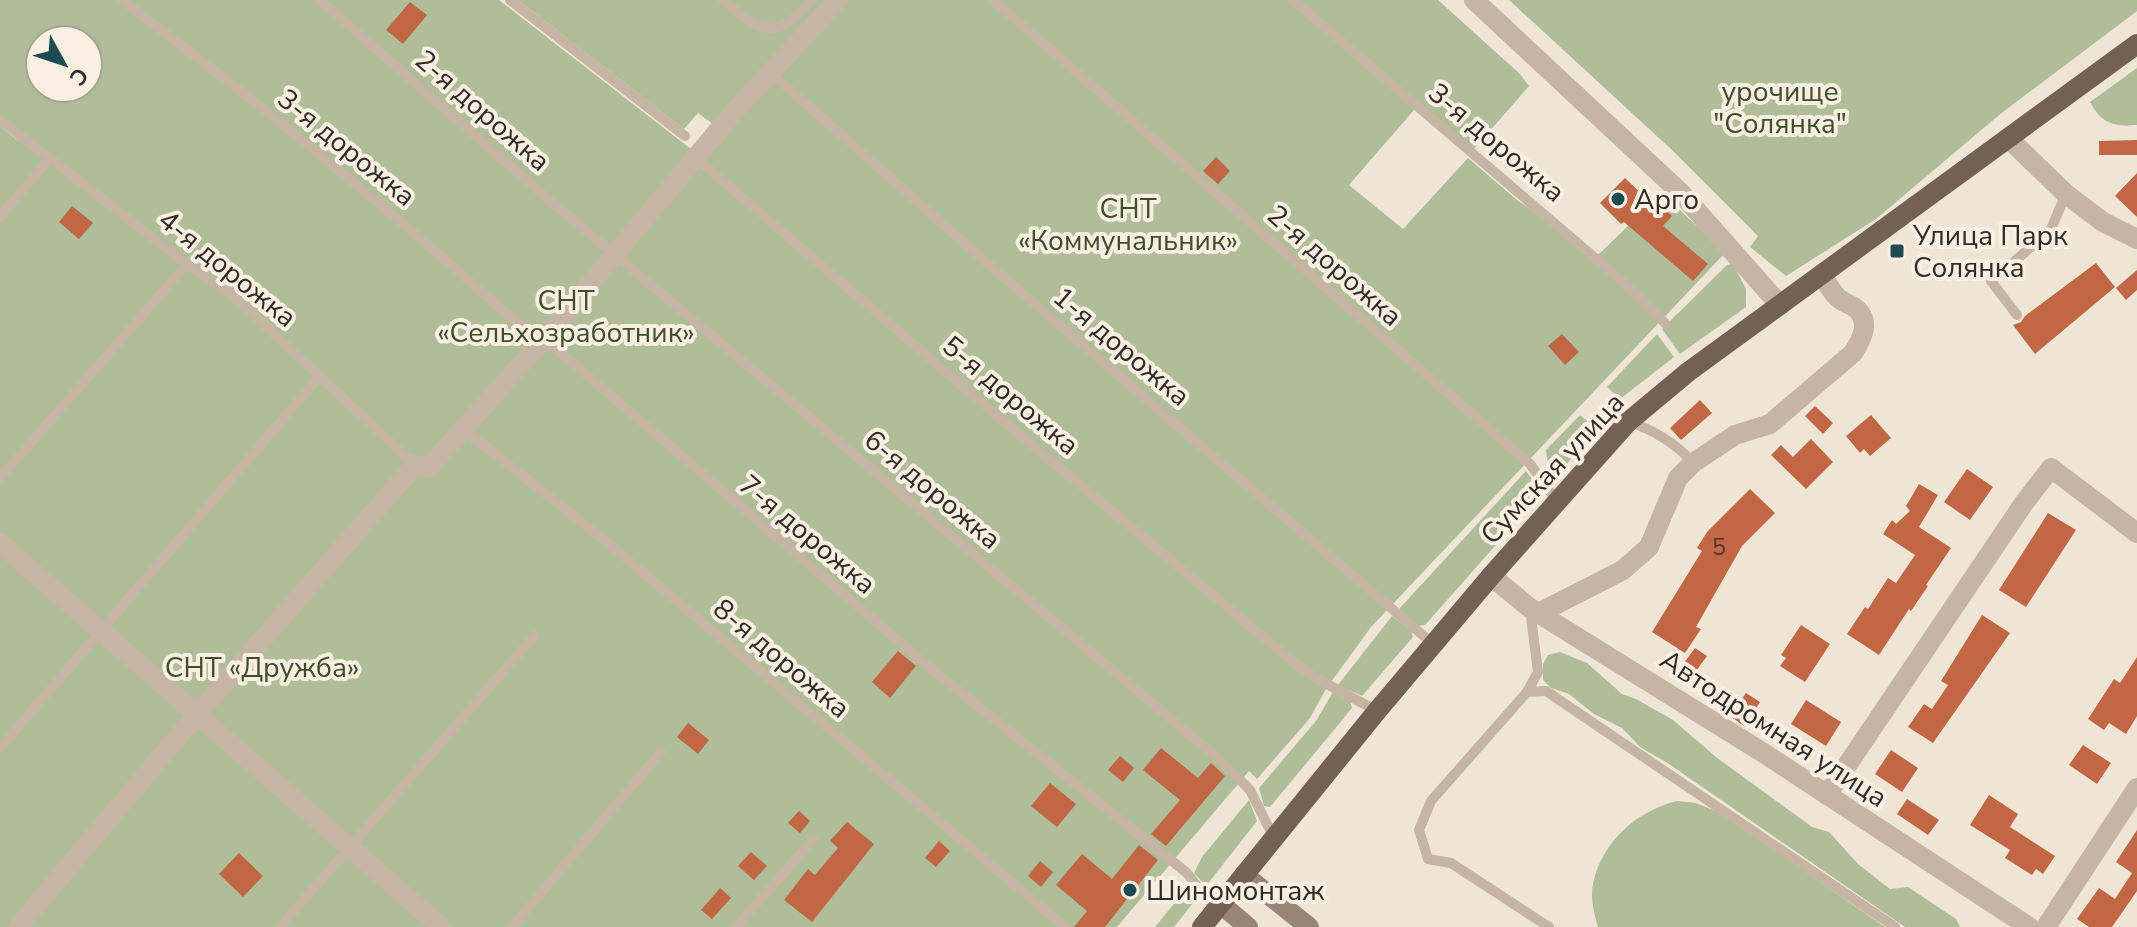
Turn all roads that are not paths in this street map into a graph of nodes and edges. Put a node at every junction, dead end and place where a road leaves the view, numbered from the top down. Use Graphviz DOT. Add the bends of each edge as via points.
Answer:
graph roads {
  1 [pos="122,0"];
  2 [pos="320,0"];
  3 [pos="510,0"];
  4 [pos="723,0"];
  5 [pos="812,0"];
  6 [pos="838,0"];
  7 [pos="993,0"];
  8 [pos="1293,0"];
  9 [pos="1474,0"];
  10 [pos="2137,44"];
  11 [pos="771,73"];
  12 [pos="0,120"];
  13 [pos="2015,134"];
  14 [pos="685,136"];
  15 [pos="50,158"];
  16 [pos="696,158"];
  17 [pos="2066,194"];
  18 [pos="0,217"];
  19 [pos="2137,239"];
  20 [pos="615,255"];
  21 [pos="187,264"];
  22 [pos="1823,276"];
  23 [pos="1780,305"];
  24 [pos="2017,315"];
  25 [pos="1666,324"];
  26 [pos="538,340"];
  27 [pos="320,376"];
  28 [pos="1628,422"];
  29 [pos="465,430"];
  30 [pos="1693,463"];
  31 [pos="415,465"];
  32 [pos="0,478"];
  33 [pos="1557,501"];
  34 [pos="2137,533"];
  35 [pos="0,543"];
  36 [pos="1491,576"];
  37 [pos="1535,610"];
  38 [pos="101,630"];
  39 [pos="535,635"];
  40 [pos="1433,644"];
  41 [pos="1527,692"];
  42 [pos="1377,711"];
  43 [pos="197,714"];
  44 [pos="0,748"];
  45 [pos="661,752"];
  46 [pos="2137,788"];
  47 [pos="1827,795"];
  48 [pos="1274,838"];
  49 [pos="813,840"];
  50 [pos="351,848"];
  51 [pos="1244,875"];
  52 [pos="1218,907"];
  53 [pos="18,927"];
  54 [pos="280,927"];
  55 [pos="441,927"];
  56 [pos="512,927"];
  57 [pos="736,927"];
  58 [pos="1065,927"];
  59 [pos="1202,927"];
  60 [pos="1248,927"];
  61 [pos="1309,927"];
  62 [pos="1549,927"];
  63 [pos="1895,927"];
  64 [pos="2029,927"];
  65 [pos="2046,927"];
  1 -- 26 [label="lane, 3-я дорожка" via="268,112"];
  2 -- 20 [label="lane, 2-я дорожка"];
  3 -- 14 [label="lane"];
  4 -- 5 [label="lane" via="764,29 780,28"];
  6 -- 11 [label="street"];
  7 -- 33 [label="lane, 2-я дорожка" via="1530,464"];
  8 -- 25 [label="lane, 3-я дорожка"];
  9 -- 23 [label="street" via="1680,192"];
  10 -- 13 [label="main road, Сумская улица"];
  11 -- 16 [label="street"];
  11 -- 40 [label="lane, 1-я дорожка"];
  12 -- 15 [label="lane, 4-я дорожка"];
  13 -- 17 [label="street"];
  13 -- 22 [label="main road, Сумская улица"];
  15 -- 18 [label="lane"];
  15 -- 21 [label="lane, 4-я дорожка"];
  16 -- 20 [label="street"];
  16 -- 42 [label="lane, 5-я дорожка" via="1297,665"];
  17 -- 19 [label="street"];
  17 -- 24 [label="lane" via="2050,231 1991,281"];
  20 -- 26 [label="street"];
  20 -- 48 [label="lane, 6-я дорожка" via="1219,759 1250,790"];
  21 -- 27 [label="lane, 4-я дорожка" via="231,294"];
  21 -- 32 [label="lane"];
  22 -- 23 [label="main road, Сумская улица"];
  22 -- 30 [label="street" via="1838,298 1862,316 1862,340 1853,353 1770,424 1735,435"];
  23 -- 28 [label="main road, Сумская улица"];
  26 -- 29 [label="street"];
  26 -- 52 [label="lane, 7-я дорожка" via="554,347 916,656 1190,876"];
  27 -- 31 [label="lane, 4-я дорожка"];
  27 -- 38 [label="lane"];
  28 -- 30 [label="lane" via="1645,427"];
  28 -- 33 [label="main road, Сумская улица"];
  29 -- 31 [label="street" via="429,467"];
  29 -- 58 [label="lane, 8-я дорожка" via="609,544"];
  30 -- 37 [label="street" via="1678,478 1649,547 1623,570"];
  31 -- 43 [label="street"];
  33 -- 36 [label="main road, Сумская улица"];
  34 -- 47 [label="street" via="2051,468"];
  35 -- 38 [label="street"];
  36 -- 37 [label="street, Автодромная улица"];
  36 -- 40 [label="main road, Сумская улица"];
  37 -- 41 [label="lane" via="1538,672"];
  37 -- 47 [label="street, Автодромная улица"];
  38 -- 43 [label="street"];
  38 -- 44 [label="lane"];
  39 -- 50 [label="lane"];
  40 -- 42 [label="main road, Сумская улица"];
  41 -- 62 [label="lane" via="1431,801 1419,830 1428,859 1451,863"];
  41 -- 63 [label="lane" via="1546,691"];
  42 -- 48 [label="main road, Сумская улица"];
  43 -- 50 [label="street"];
  43 -- 53 [label="street"];
  45 -- 56 [label="lane"];
  46 -- 65 [label="street"];
  47 -- 64 [label="street, Автодромная улица"];
  48 -- 51 [label="main road, Сумская улица"];
  49 -- 57 [label="lane"];
  50 -- 54 [label="lane"];
  50 -- 55 [label="street"];
  51 -- 52 [label="main road, Сумская улица"];
  51 -- 61 [label="main road"];
  52 -- 59 [label="main road, Сумская улица"];
  52 -- 60 [label="main road"];
}
